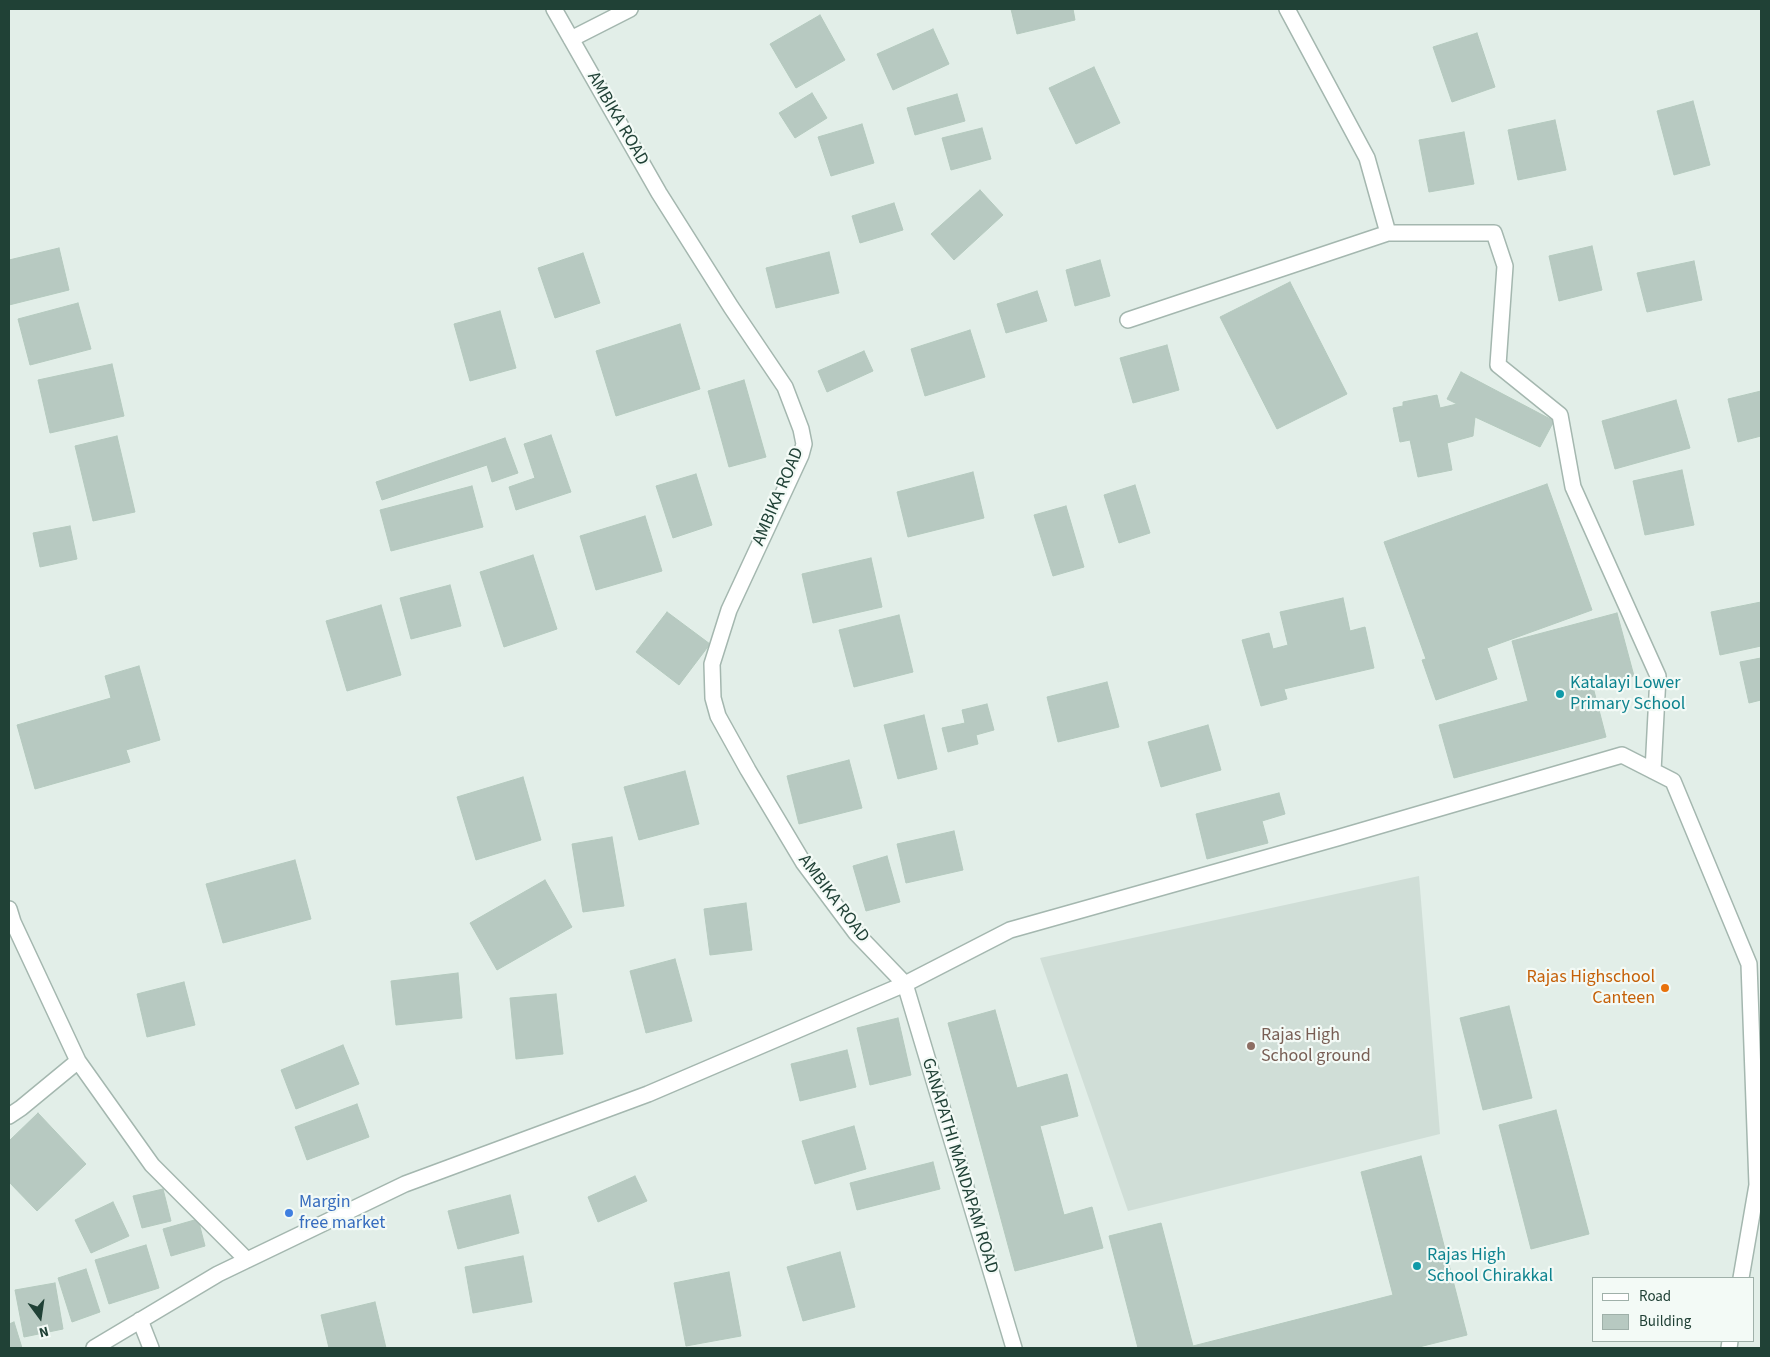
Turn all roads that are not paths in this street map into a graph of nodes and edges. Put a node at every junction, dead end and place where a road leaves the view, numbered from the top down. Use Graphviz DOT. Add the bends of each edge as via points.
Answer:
graph roads {
  1 [pos="554,9"];
  2 [pos="630,9"];
  3 [pos="1287,9"];
  4 [pos="571,38"];
  5 [pos="1388,233"];
  6 [pos="1128,320"];
  7 [pos="1653,771"];
  8 [pos="9,909"];
  9 [pos="1755,963"];
  10 [pos="905,984"];
  11 [pos="78,1061"];
  12 [pos="9,1116"];
  13 [pos="247,1260"];
  14 [pos="1741,1277"];
  15 [pos="140,1320"];
  16 [pos="94,1348"];
  17 [pos="151,1348"];
  18 [pos="1014,1348"];
  1 -- 4 [label="street, AMBIKA ROAD"];
  2 -- 4 [label="street"];
  3 -- 5 [label="street" via="1367,158"];
  4 -- 10 [label="street, AMBIKA ROAD" via="659,193 730,307 785,387 801,429 804,444 800,455 729,610 712,664 713,698 718,716 803,862 856,933"];
  5 -- 6 [label="street"];
  5 -- 7 [label="street" via="1494,233 1504,266 1498,365 1560,415 1573,486 1658,676"];
  7 -- 9 [label="street" via="1673,781"];
  7 -- 10 [label="street" via="1622,755 1010,930"];
  8 -- 11 [label="street"];
  9 -- 14 [label="street" via="1756,1186"];
  10 -- 13 [label="street" via="648,1094 405,1184"];
  10 -- 18 [label="street, GANAPATHI MANDAPAM ROAD"];
  11 -- 12 [label="street"];
  11 -- 13 [label="street" via="152,1165"];
  13 -- 15 [label="street"];
  15 -- 16 [label="street"];
  15 -- 17 [label="street"];
}
